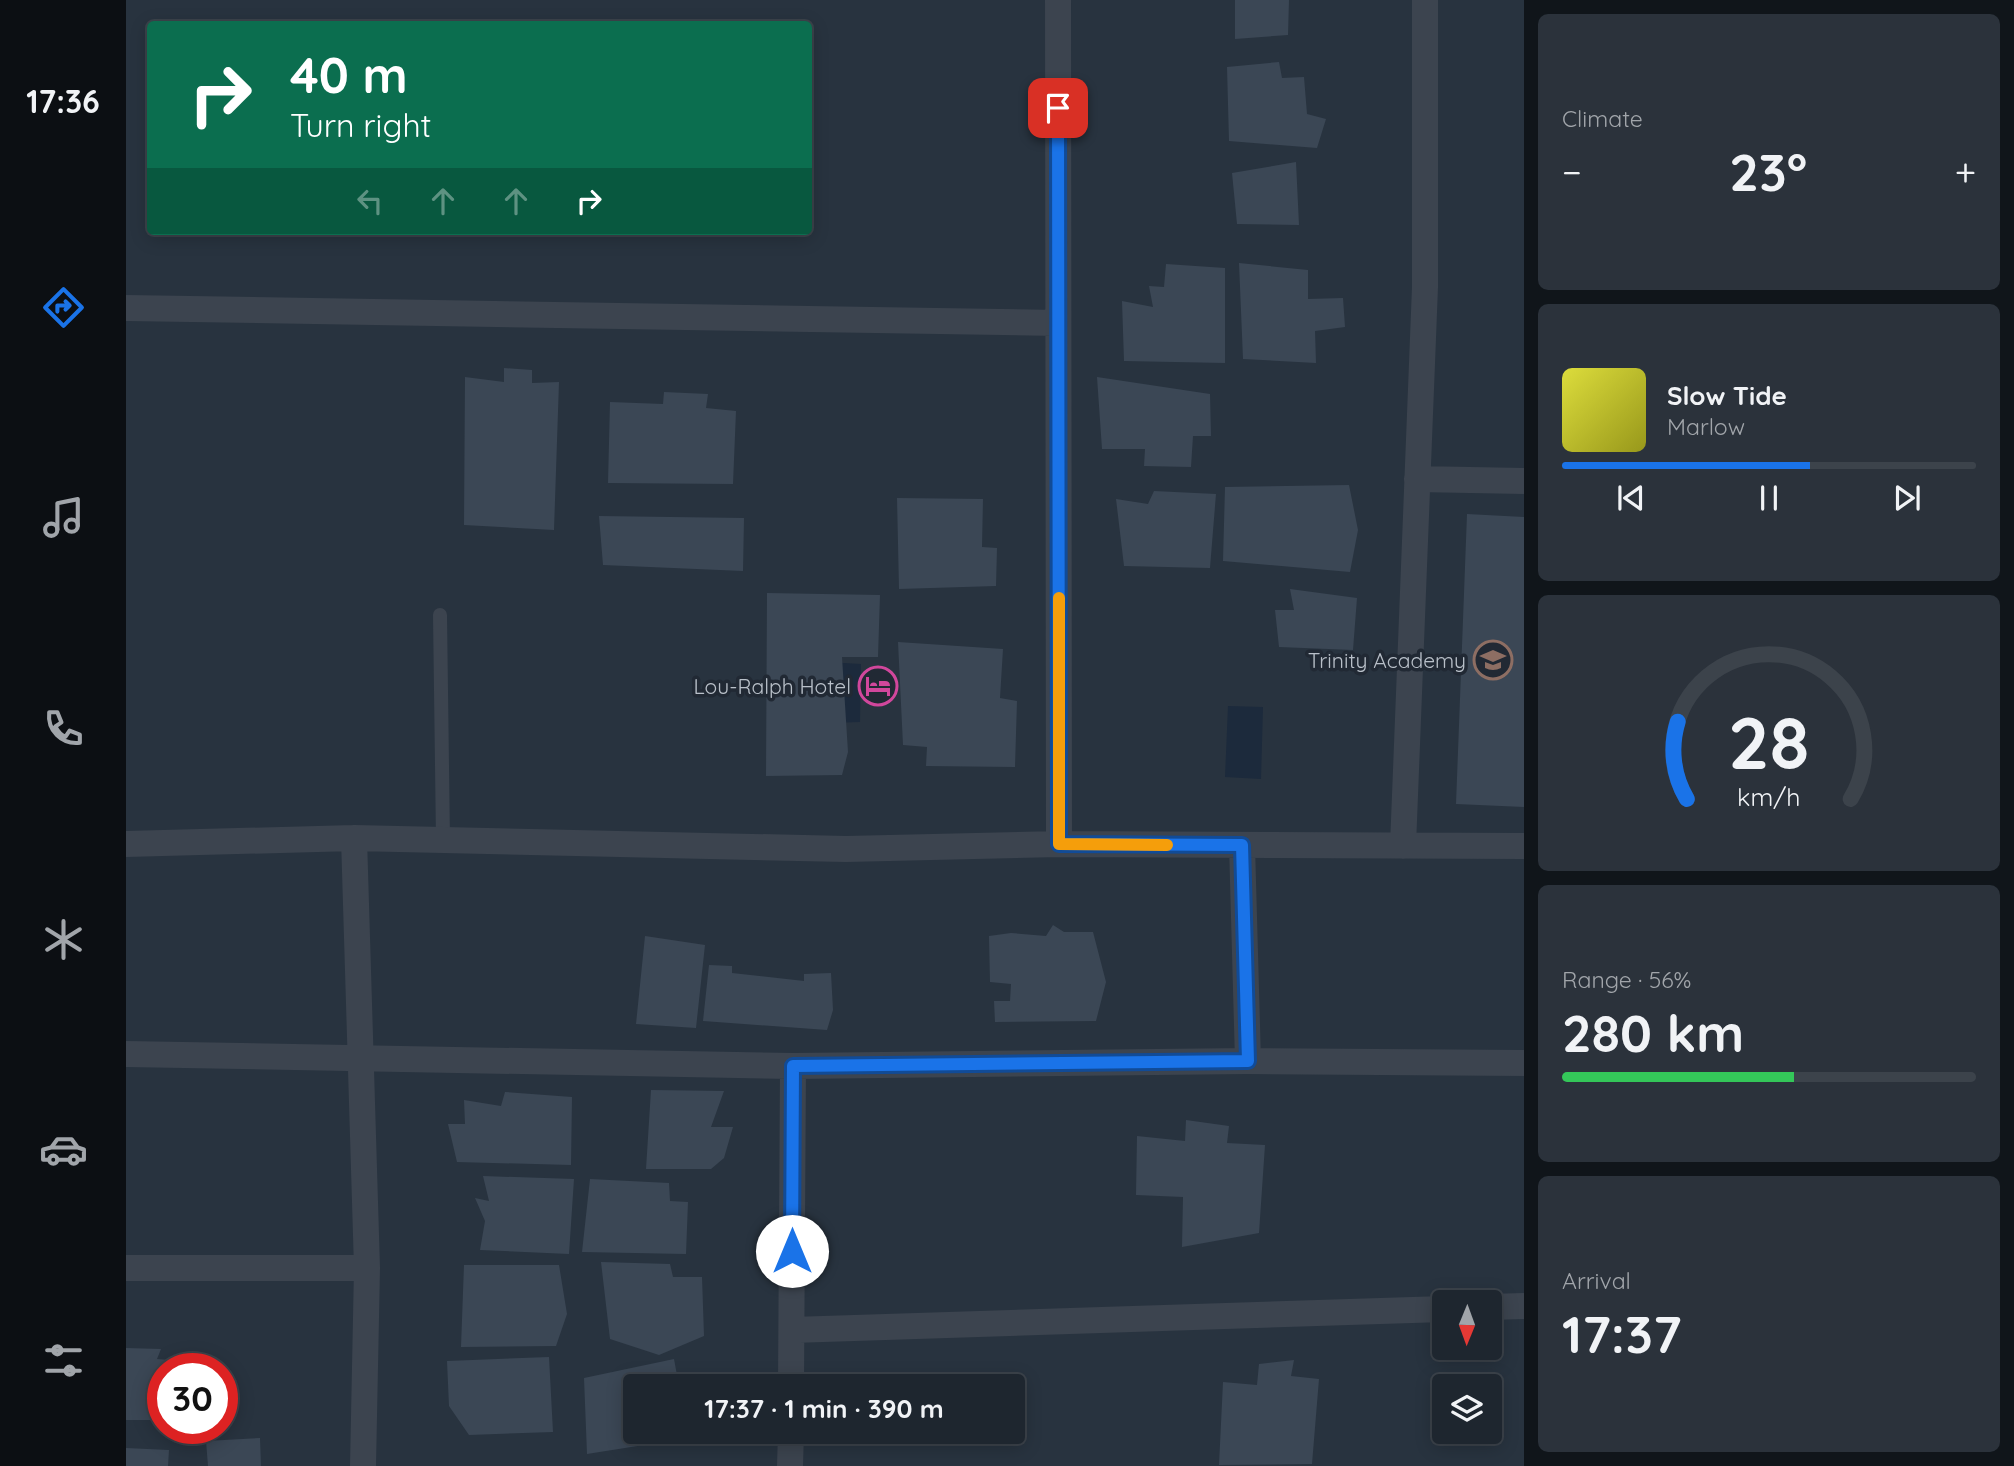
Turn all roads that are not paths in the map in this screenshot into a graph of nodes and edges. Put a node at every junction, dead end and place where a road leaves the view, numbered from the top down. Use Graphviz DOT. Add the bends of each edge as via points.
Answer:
graph roads {
  1 [pos="1058,0"];
  2 [pos="1425,0"];
  3 [pos="126,308"];
  4 [pos="1058,323"];
  5 [pos="1417,479"];
  6 [pos="1524,481"];
  7 [pos="440,615"];
  8 [pos="354,838"];
  9 [pos="443,840"];
  10 [pos="126,844"];
  11 [pos="1059,844"];
  12 [pos="1242,845"];
  13 [pos="1403,846"];
  14 [pos="1524,846"];
  15 [pos="126,1054"];
  16 [pos="362,1060"];
  17 [pos="1248,1061"];
  18 [pos="1524,1063"];
  19 [pos="793,1066"];
  20 [pos="126,1268"];
  21 [pos="367,1268"];
  22 [pos="1524,1306"];
  23 [pos="1502,1307"];
  24 [pos="1432,1309"];
  25 [pos="792,1330"];
  26 [pos="791,1374"];
  27 [pos="790,1444"];
  28 [pos="363,1466"];
  29 [pos="790,1466"];
  1 -- 4 [label="street"];
  2 -- 5 [label="street" via="1425,287"];
  3 -- 4 [label="street"];
  4 -- 11 [label="street"];
  5 -- 6 [label="street"];
  5 -- 13 [label="street"];
  7 -- 9 [label="lane"];
  8 -- 9 [label="street"];
  8 -- 10 [label="street"];
  8 -- 16 [label="street"];
  9 -- 11 [label="street" via="846,849"];
  11 -- 12 [label="street"];
  12 -- 13 [label="street"];
  12 -- 17 [label="street"];
  13 -- 14 [label="street"];
  15 -- 16 [label="street"];
  16 -- 19 [label="street"];
  16 -- 21 [label="street"];
  17 -- 18 [label="street"];
  17 -- 19 [label="street"];
  19 -- 25 [label="street"];
  20 -- 21 [label="street"];
  21 -- 28 [label="street"];
  22 -- 23 [label="street"];
  24 -- 25 [label="street"];
  25 -- 26 [label="street"];
  27 -- 29 [label="street"];
}
